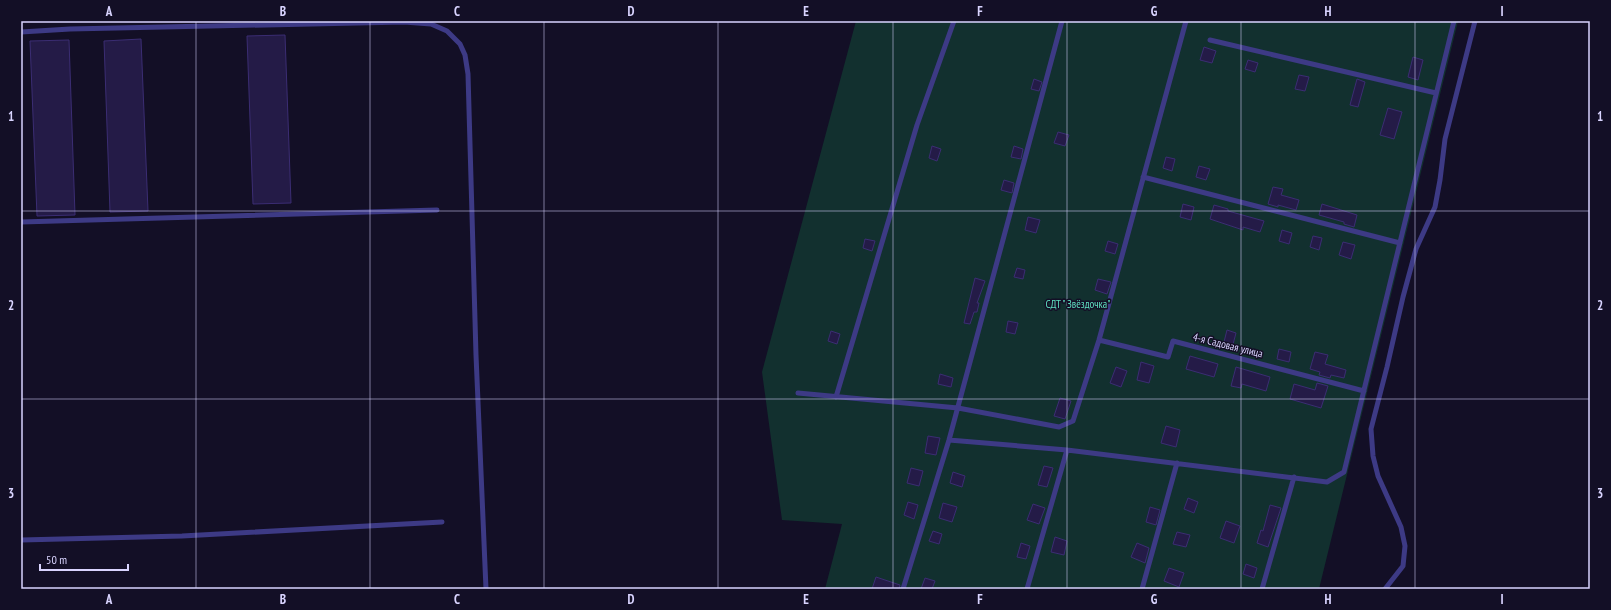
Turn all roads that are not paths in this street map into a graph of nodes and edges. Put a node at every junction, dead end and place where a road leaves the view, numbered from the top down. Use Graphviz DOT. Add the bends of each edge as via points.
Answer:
graph roads {
  1 [pos="954,21"];
  2 [pos="1062,21"];
  3 [pos="1186,21"];
  4 [pos="1454,21"];
  5 [pos="1475,21"];
  6 [pos="21,32"];
  7 [pos="1210,40"];
  8 [pos="1436,93"];
  9 [pos="1143,177"];
  10 [pos="437,210"];
  11 [pos="21,222"];
  12 [pos="1400,243"];
  13 [pos="1099,340"];
  14 [pos="1364,391"];
  15 [pos="798,393"];
  16 [pos="836,397"];
  17 [pos="958,408"];
  18 [pos="949,440"];
  19 [pos="1067,450"];
  20 [pos="1177,463"];
  21 [pos="1294,477"];
  22 [pos="442,522"];
  23 [pos="21,540"];
  24 [pos="486,589"];
  25 [pos="903,589"];
  26 [pos="1027,589"];
  27 [pos="1142,589"];
  28 [pos="1262,589"];
  29 [pos="1385,589"];
  1 -- 16 [label="lane" via="917,125"];
  2 -- 17 [label="lane"];
  3 -- 9 [label="lane"];
  4 -- 8 [label="lane"];
  5 -- 29 [label="lane" via="1445,139 1435,207 1416,249 1371,429 1378,476 1401,526 1405,546 1404,566"];
  6 -- 24 [label="lane" via="78,28 404,22 431,24 447,31 460,44 468,74 475,347"];
  7 -- 8 [label="lane"];
  8 -- 12 [label="lane"];
  9 -- 12 [label="lane"];
  9 -- 13 [label="lane"];
  10 -- 11 [label="lane"];
  12 -- 14 [label="lane"];
  13 -- 14 [label="lane, 4-я Садовая улица" via="1168,357 1173,341"];
  13 -- 17 [label="lane" via="1073,421 1059,427"];
  14 -- 21 [label="lane" via="1344,472 1327,482"];
  15 -- 16 [label="lane"];
  16 -- 17 [label="lane"];
  17 -- 18 [label="lane"];
  18 -- 19 [label="lane"];
  18 -- 25 [label="lane"];
  19 -- 20 [label="lane"];
  19 -- 26 [label="lane"];
  20 -- 21 [label="lane"];
  20 -- 27 [label="lane"];
  21 -- 28 [label="lane"];
  22 -- 23 [label="lane" via="182,536"];
}
